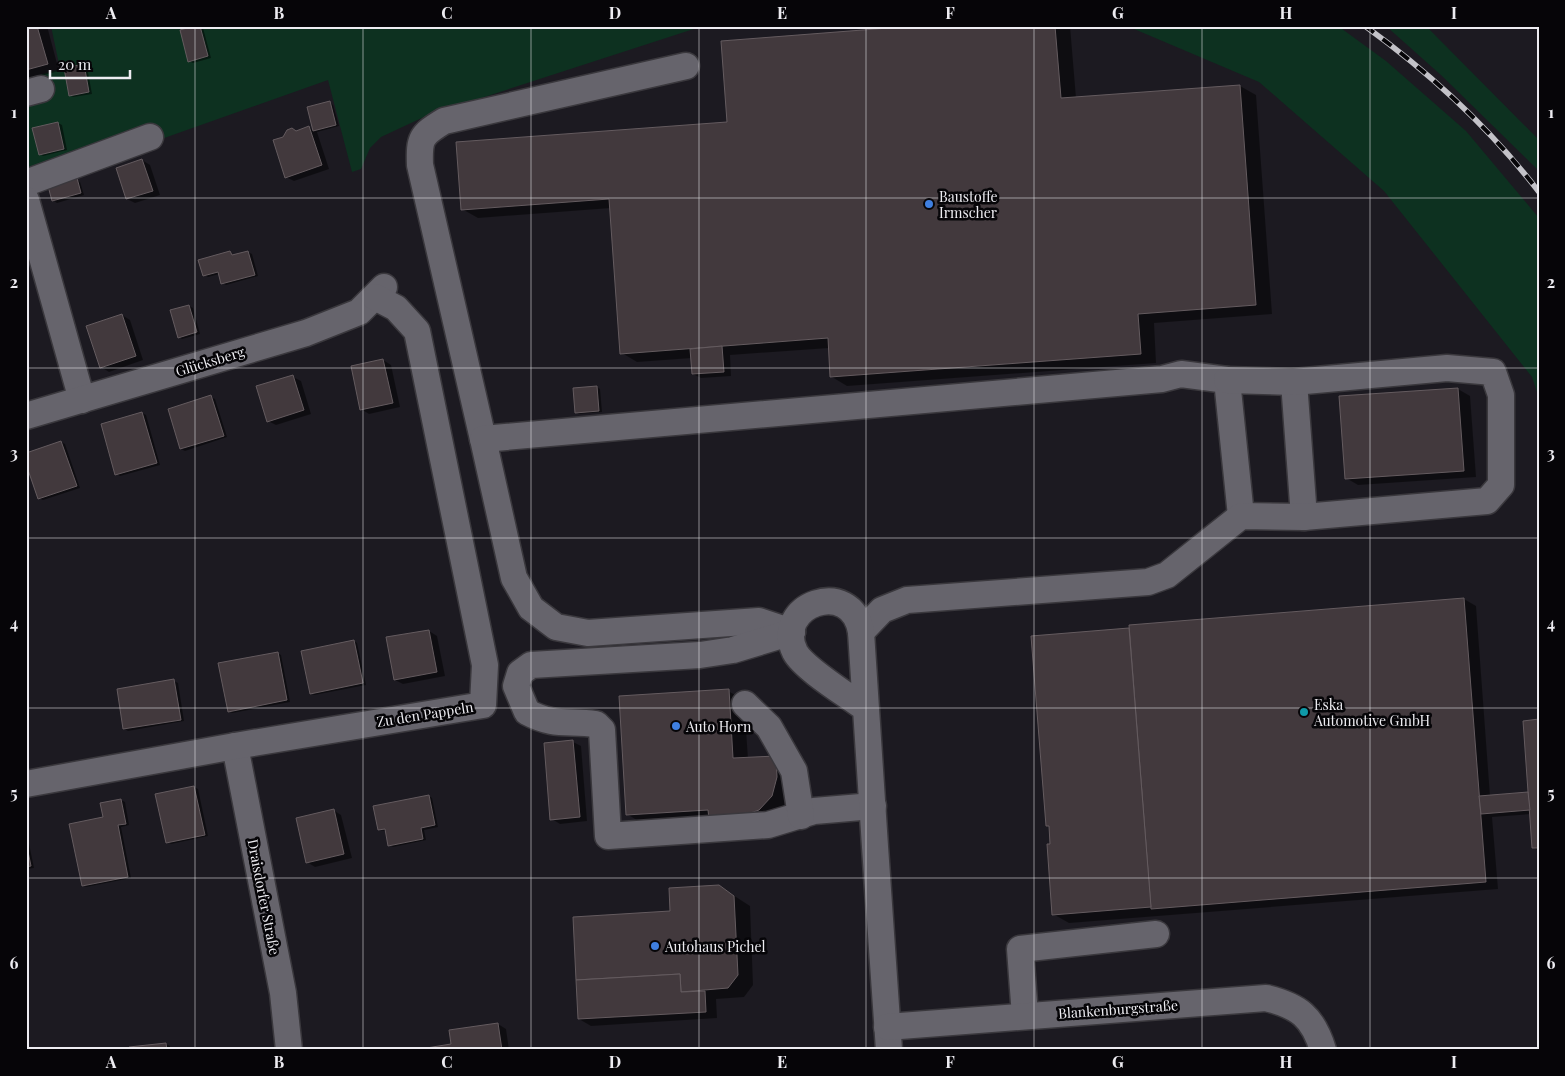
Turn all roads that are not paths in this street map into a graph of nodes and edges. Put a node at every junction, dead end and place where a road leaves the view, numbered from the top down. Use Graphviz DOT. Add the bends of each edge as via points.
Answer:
graph roads {
  1 [pos="686,66"];
  2 [pos="150,138"];
  3 [pos="26,183"];
  4 [pos="26,200"];
  5 [pos="379,292"];
  6 [pos="1228,380"];
  7 [pos="1294,382"];
  8 [pos="82,400"];
  9 [pos="26,416"];
  10 [pos="483,439"];
  11 [pos="1241,516"];
  12 [pos="1304,517"];
  13 [pos="792,632"];
  14 [pos="861,632"];
  15 [pos="745,704"];
  16 [pos="866,709"];
  17 [pos="235,746"];
  18 [pos="26,784"];
  19 [pos="873,806"];
  20 [pos="801,816"];
  21 [pos="1156,934"];
  22 [pos="1025,1016"];
  23 [pos="888,1038"];
  24 [pos="289,1050"];
  25 [pos="1323,1050"];
  1 -- 10 [label="street" via="444,121 428,131 419,144 420,165"];
  2 -- 3 [label="street"];
  4 -- 8 [label="street"];
  5 -- 8 [label="street, Glücksberg" via="359,312 306,333"];
  5 -- 17 [label="street, Zu den Pappeln" via="417,331 485,665 483,705"];
  6 -- 7 [label="street"];
  6 -- 10 [label="street" via="1181,374 1162,379"];
  6 -- 11 [label="street"];
  7 -- 12 [label="street"];
  7 -- 12 [label="street" via="1447,368 1493,372 1501,395 1501,486 1487,501"];
  8 -- 9 [label="street, Glücksberg"];
  10 -- 13 [label="street" via="514,578 531,608 556,627 588,633 759,621"];
  11 -- 12 [label="street"];
  11 -- 14 [label="street" via="1167,575 1148,582 907,600 882,610"];
  13 -- 14 [label="street, Blankenburgstraße" via="802,611 823,601 848,608 857,618"];
  13 -- 16 [label="street" via="792,643 800,659"];
  13 -- 20 [label="street" via="733,650 700,655 531,665 520,673 516,686 527,712 558,724 596,724 602,730 608,836 768,825"];
  14 -- 16 [label="street, Blankenburgstraße"];
  15 -- 20 [label="street" via="769,727 794,771"];
  16 -- 19 [label="street, Blankenburgstraße"];
  17 -- 18 [label="street, Zu den Pappeln"];
  17 -- 24 [label="street, Draisdorfer Straße" via="283,993"];
  19 -- 20 [label="street" via="814,811"];
  19 -- 23 [label="street, Blankenburgstraße"];
  21 -- 22 [label="street" via="1020,949"];
  22 -- 23 [label="street, Blankenburgstraße"];
  22 -- 25 [label="street, Blankenburgstraße" via="1266,998 1303,1013 1317,1029"];
}
